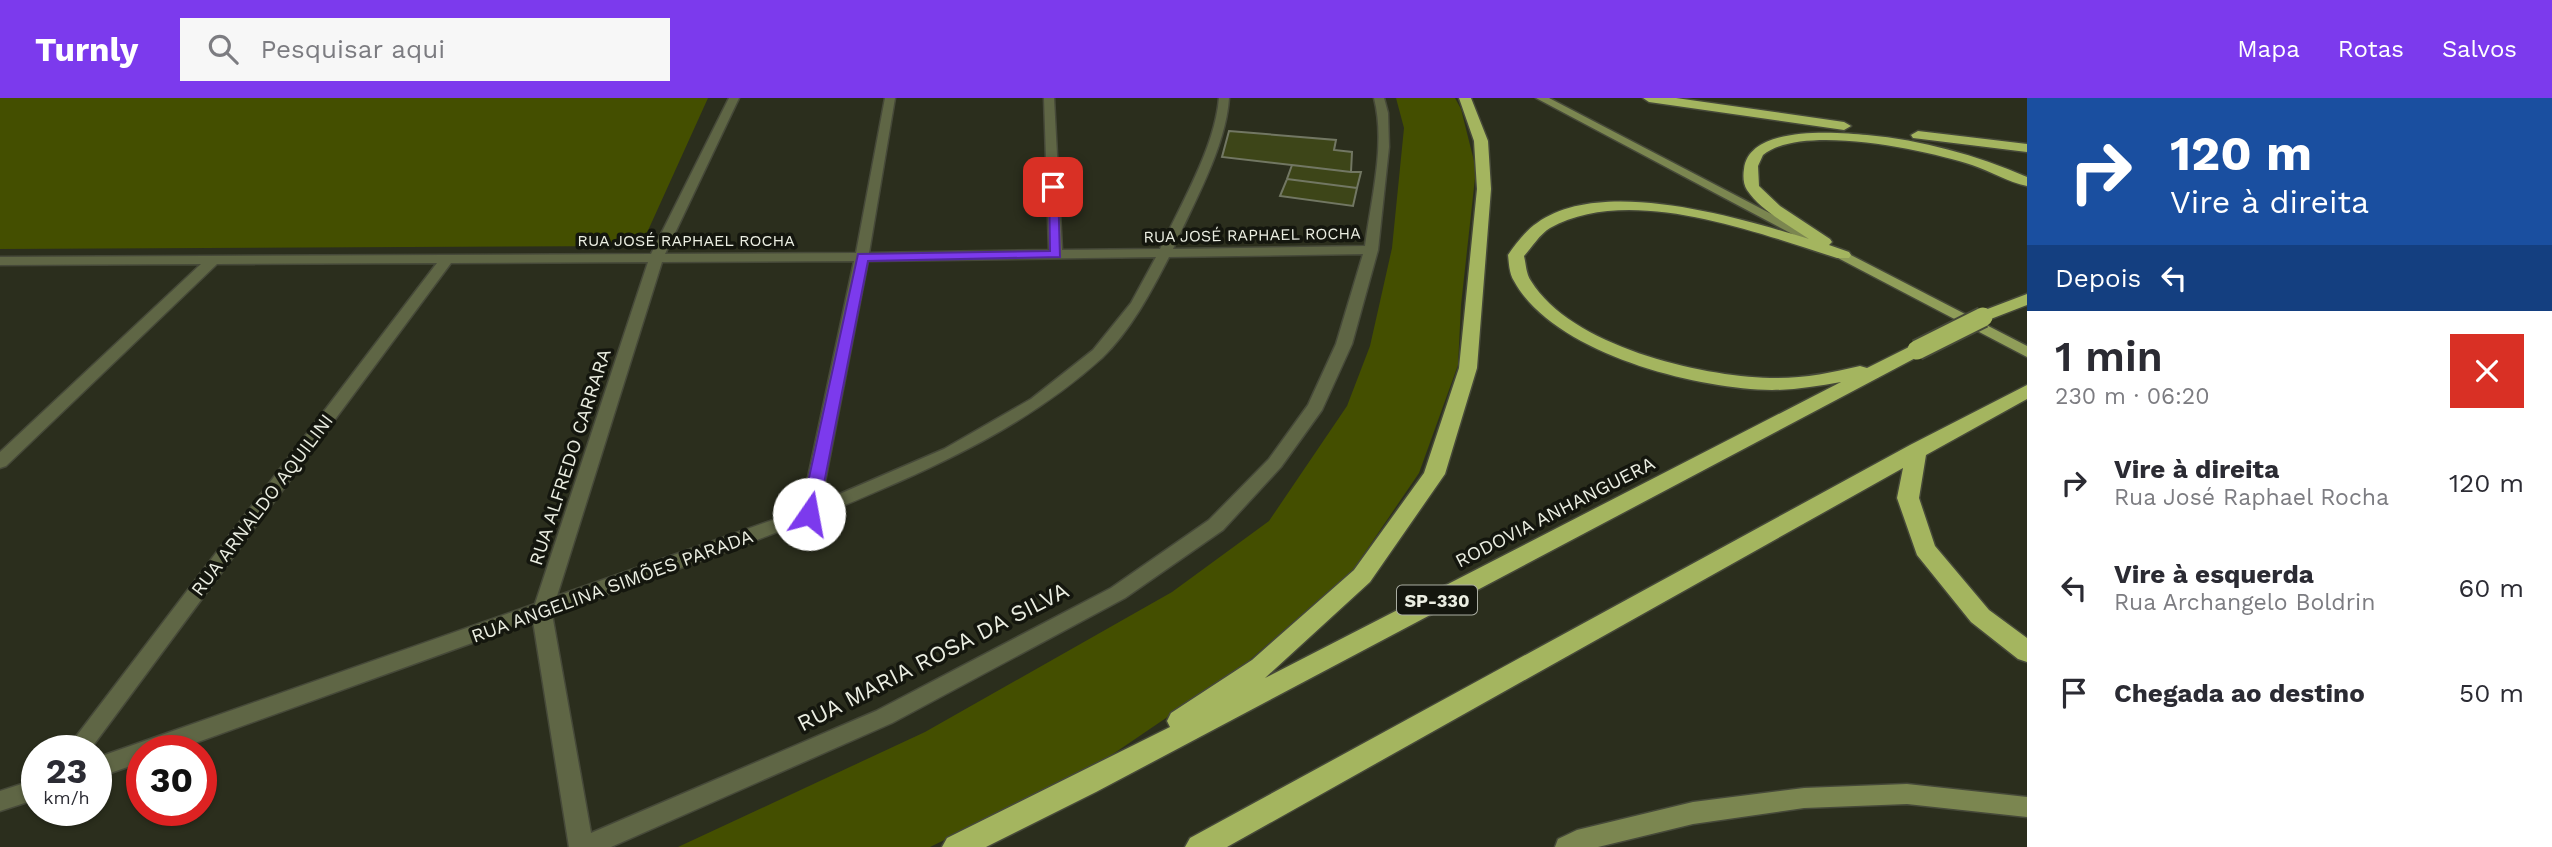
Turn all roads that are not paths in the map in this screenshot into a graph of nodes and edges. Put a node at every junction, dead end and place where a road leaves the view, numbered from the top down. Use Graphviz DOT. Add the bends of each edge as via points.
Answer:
graph roads {
  1 [pos="734,98"];
  2 [pos="890,98"];
  3 [pos="1049,98"];
  4 [pos="1224,98"];
  5 [pos="1379,98"];
  6 [pos="1465,98"];
  7 [pos="1542,98"];
  8 [pos="1649,98"];
  9 [pos="2027,148"];
  10 [pos="2027,182"];
  11 [pos="1371,250"];
  12 [pos="1164,254"];
  13 [pos="1056,255"];
  14 [pos="1843,255"];
  15 [pos="862,257"];
  16 [pos="656,258"];
  17 [pos="447,259"];
  18 [pos="213,260"];
  19 [pos="0,261"];
  20 [pos="2027,299"];
  21 [pos="2027,352"];
  22 [pos="1886,367"];
  23 [pos="2022,394"];
  24 [pos="1917,450"];
  25 [pos="0,462"];
  26 [pos="809,514"];
  27 [pos="542,612"];
  28 [pos="2027,652"];
  29 [pos="88,735"];
  30 [pos="190,735"];
  31 [pos="1086,783"];
  32 [pos="21,794"];
  33 [pos="0,801"];
  34 [pos="2027,807"];
  35 [pos="582,847"];
  36 [pos="957,847"];
  37 [pos="1200,847"];
  38 [pos="1567,847"];
  1 -- 16 [label="street, RUA ALFREDO CARRARA"];
  2 -- 15 [label="street"];
  3 -- 13 [label="street"];
  4 -- 12 [label="street, RUA ANGELINA SIMÕES PARADA" via="1203,169"];
  5 -- 11 [label="street, RUA MARIA ROSA DA SILVA" via="1382,147"];
  6 -- 31 [label="highway" via="1481,141 1485,189 1468,368 1434,474 1362,576 1261,667"];
  7 -- 14 [label="main road"];
  8 -- 9 [label="highway"];
  10 -- 14 [label="highway" via="1976,162 1904,144 1838,136 1788,139 1761,149 1750,167 1752,187 1775,209"];
  11 -- 12 [label="street, RUA JOSÉ RAPHAEL ROCHA"];
  11 -- 35 [label="street, RUA MARIA ROSA DA SILVA" via="1344,344 1317,406 1275,463 1216,525 1118,593 884,717"];
  12 -- 13 [label="street, RUA JOSÉ RAPHAEL ROCHA"];
  12 -- 26 [label="street, RUA ANGELINA SIMÕES PARADA" via="1119,329 1037,402 950,453"];
  13 -- 15 [label="street, RUA JOSÉ RAPHAEL ROCHA"];
  14 -- 21 [label="main road"];
  14 -- 22 [label="highway" via="1742,224 1674,209 1624,206 1555,217 1526,237 1516,255 1521,280 1542,306 1582,335 1647,362 1710,379 1771,384 1826,380"];
  15 -- 16 [label="street, RUA JOSÉ RAPHAEL ROCHA"];
  15 -- 26 [label="street"];
  16 -- 17 [label="street, RUA JOSÉ RAPHAEL ROCHA"];
  16 -- 27 [label="street, RUA ALFREDO CARRARA"];
  17 -- 18 [label="street, RUA JOSÉ RAPHAEL ROCHA"];
  17 -- 29 [label="street, RUA ARNALDO AQUILINI"];
  18 -- 19 [label="street, RUA JOSÉ RAPHAEL ROCHA"];
  18 -- 25 [label="street"];
  20 -- 22 [label="highway, RODOVIA ANHANGUERA / SP-330, bridge"];
  22 -- 31 [label="highway, RODOVIA ANHANGUERA / SP-330"];
  23 -- 24 [label="highway"];
  24 -- 28 [label="highway" via="1908,498 1925,549 1980,616"];
  24 -- 37 [label="highway"];
  26 -- 27 [label="street, RUA ANGELINA SIMÕES PARADA"];
  27 -- 30 [label="street, RUA ANGELINA SIMÕES PARADA"];
  27 -- 35 [label="street, RUA ALFREDO CARRARA"];
  31 -- 36 [label="highway, RODOVIA ANHANGUERA / SP-330"];
  32 -- 33 [label="street"];
  34 -- 38 [label="main road" via="1907,794 1804,798 1693,813"];
}
